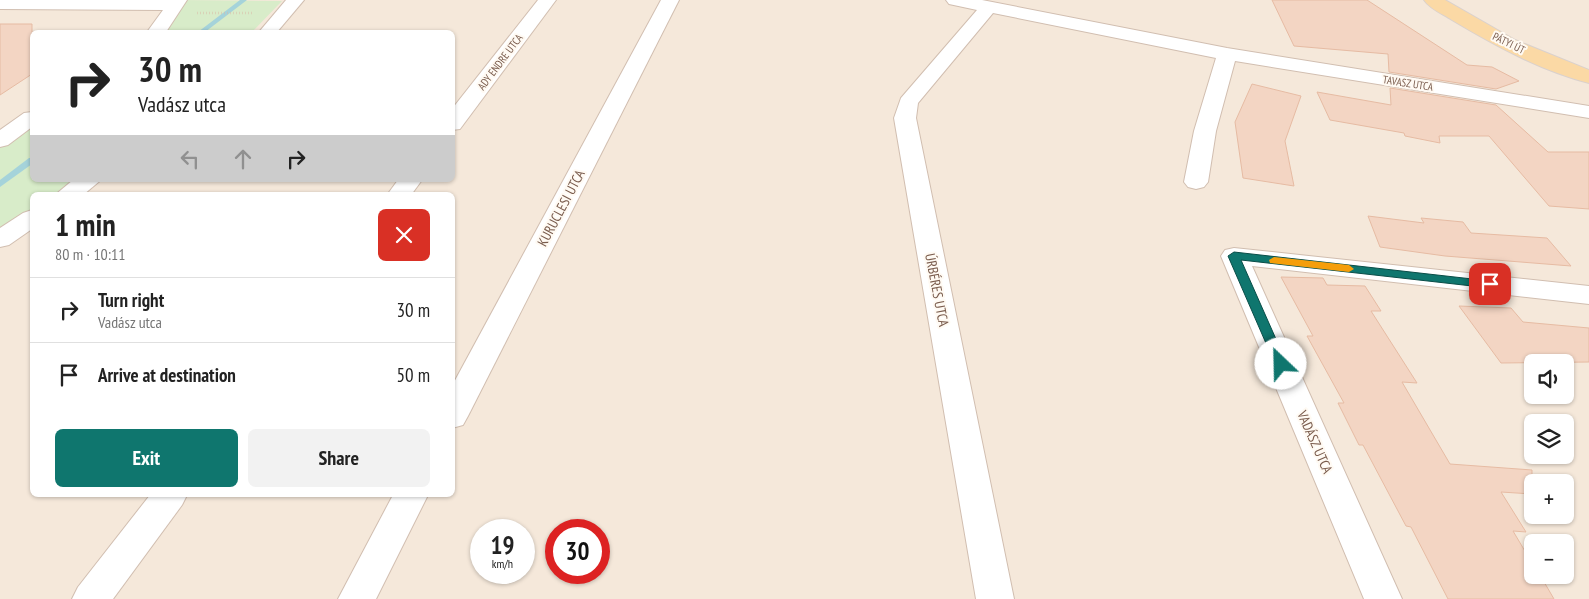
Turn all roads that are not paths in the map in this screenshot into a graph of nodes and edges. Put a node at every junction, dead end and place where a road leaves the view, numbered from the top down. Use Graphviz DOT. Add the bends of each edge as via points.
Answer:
graph roads {
  1 [pos="295,0"];
  2 [pos="547,0"];
  3 [pos="670,0"];
  4 [pos="955,0"];
  5 [pos="1433,0"];
  6 [pos="176,3"];
  7 [pos="0,4"];
  8 [pos="988,8"];
  9 [pos="158,30"];
  10 [pos="270,30"];
  11 [pos="1227,54"];
  12 [pos="1589,78"];
  13 [pos="1589,112"];
  14 [pos="30,119"];
  15 [pos="455,120"];
  16 [pos="0,140"];
  17 [pos="86,182"];
  18 [pos="1196,182"];
  19 [pos="71,192"];
  20 [pos="0,214"];
  21 [pos="30,218"];
  22 [pos="30,219"];
  23 [pos="0,239"];
  24 [pos="1589,295"];
  25 [pos="455,410"];
  26 [pos="168,497"];
  27 [pos="410,497"];
  28 [pos="91,599"];
  29 [pos="357,599"];
  30 [pos="995,599"];
  31 [pos="1383,599"];
  1 -- 10 [label="street"];
  2 -- 15 [label="street, ADY ENDRE UTCA"];
  3 -- 25 [label="street, KURUCLESI UTCA"];
  4 -- 8 [label="street, TAVASZ UTCA"];
  5 -- 12 [label="main road, PÁTYI ÚT" via="1498,38"];
  6 -- 7 [label="street"];
  6 -- 9 [label="street"];
  8 -- 11 [label="street, TAVASZ UTCA"];
  8 -- 30 [label="street, ÚRBÉRES UTCA" via="908,102 905,118"];
  11 -- 13 [label="street, TAVASZ UTCA"];
  11 -- 18 [label="street" via="1205,131"];
  14 -- 16 [label="street"];
  17 -- 19 [label="street"];
  20 -- 21 [label="street"];
  22 -- 23 [label="street"];
  24 -- 31 [label="street, VADÁSZ UTCA" via="1234,256"];
  26 -- 28 [label="street"];
  27 -- 29 [label="street"];
}
